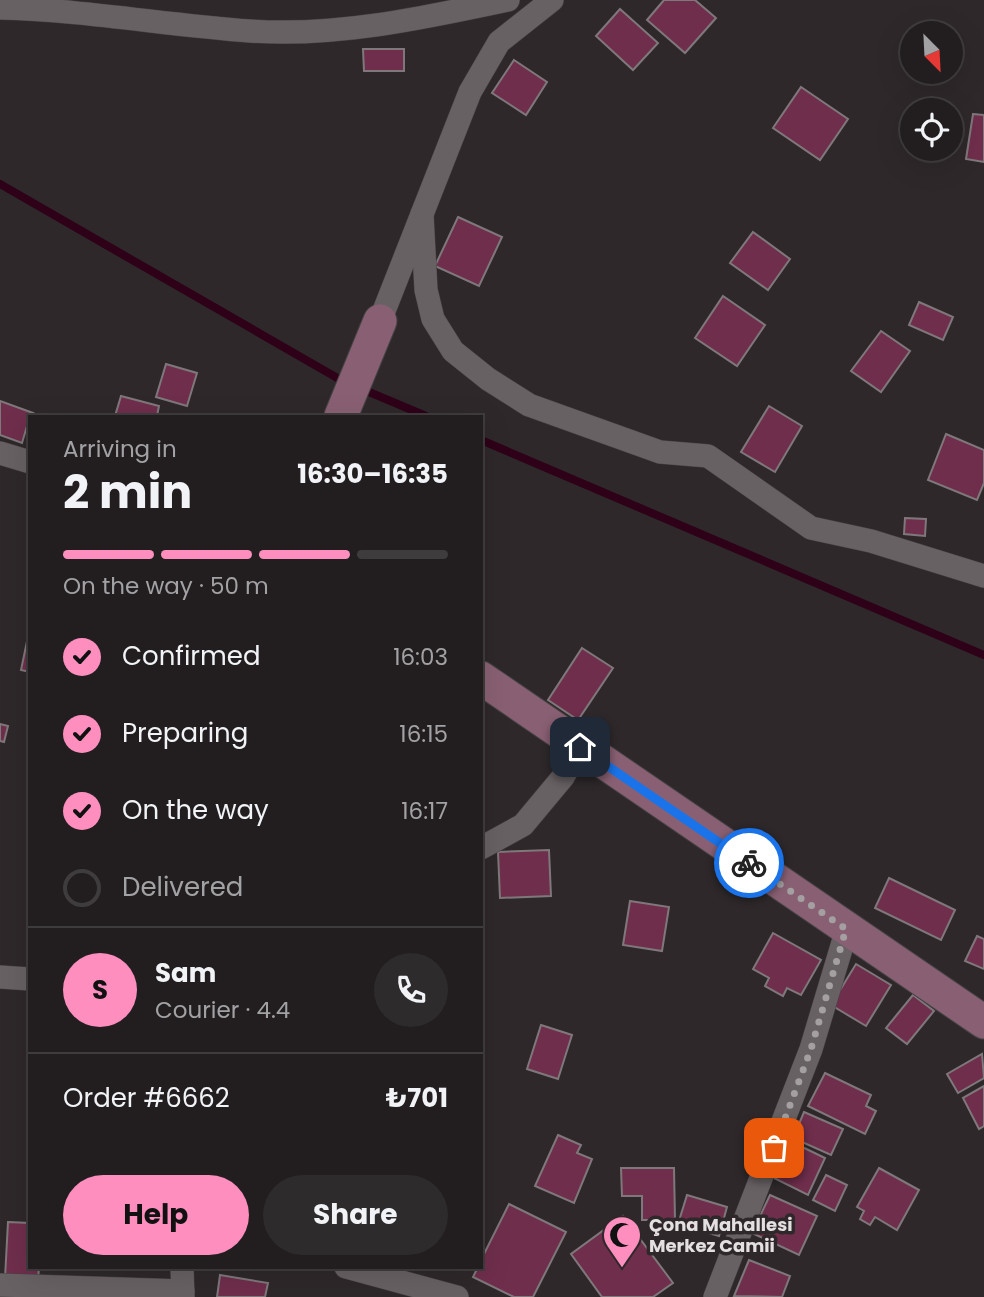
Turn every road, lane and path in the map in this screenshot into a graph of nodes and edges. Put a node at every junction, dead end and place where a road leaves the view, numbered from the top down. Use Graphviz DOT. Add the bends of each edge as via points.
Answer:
graph roads {
  1 [pos="508,0"];
  2 [pos="552,0"];
  3 [pos="0,8"];
  4 [pos="422,214"];
  5 [pos="380,321"];
  6 [pos="341,415"];
  7 [pos="0,453"];
  8 [pos="28,461"];
  9 [pos="984,576"];
  10 [pos="483,679"];
  11 [pos="580,747"];
  12 [pos="483,847"];
  13 [pos="846,929"];
  14 [pos="0,977"];
  15 [pos="28,979"];
  16 [pos="984,1022"];
  17 [pos="182,1269"];
  18 [pos="353,1269"];
  19 [pos="0,1285"];
  20 [pos="183,1294"];
  21 [pos="457,1297"];
  22 [pos="715,1297"];
  1 -- 3 [label="street" via="324,31 251,31"];
  2 -- 4 [label="street" via="499,42 470,92"];
  4 -- 5 [label="street"];
  4 -- 9 [label="street" via="426,290 433,319 453,351 488,380 529,405 660,452 708,456 811,528 871,541"];
  5 -- 6 [label="street"];
  7 -- 8 [label="street"];
  10 -- 11 [label="street"];
  11 -- 12 [label="street" via="563,777 523,825"];
  11 -- 13 [label="street"];
  13 -- 16 [label="street"];
  13 -- 22 [label="street" via="811,1049"];
  14 -- 15 [label="street"];
  17 -- 20 [label="street"];
  18 -- 21 [label="street"];
  19 -- 20 [label="street"];
}
